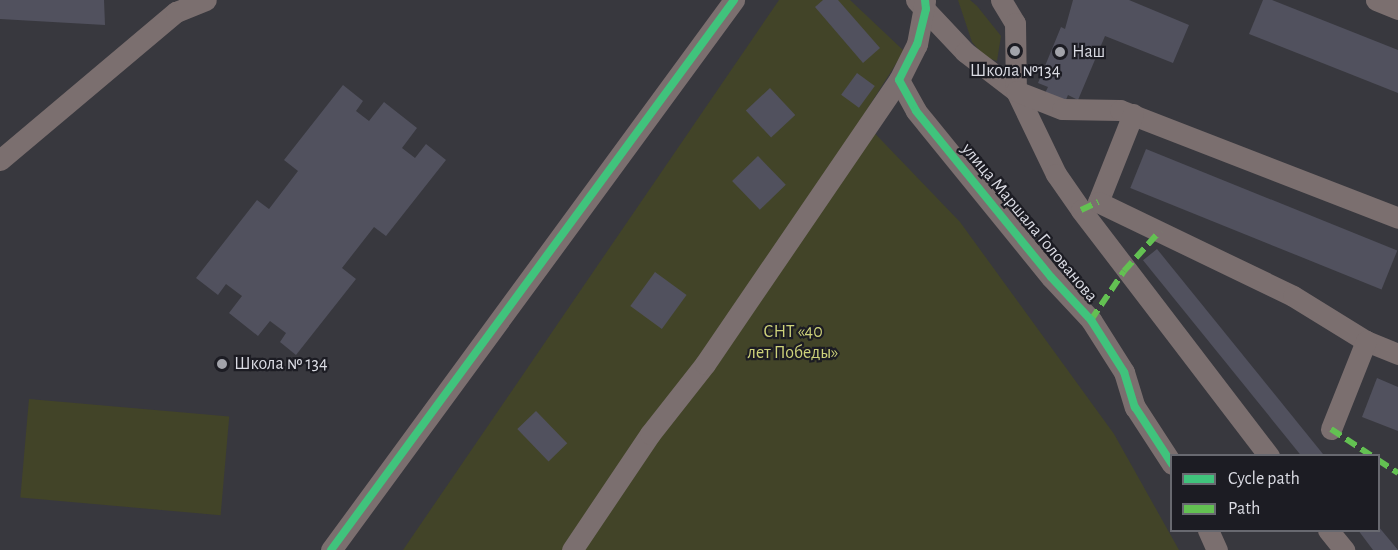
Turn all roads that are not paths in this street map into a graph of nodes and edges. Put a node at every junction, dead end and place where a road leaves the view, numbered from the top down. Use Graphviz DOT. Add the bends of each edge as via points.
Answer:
graph roads {
  1 [pos="206,0"];
  2 [pos="734,0"];
  3 [pos="1001,0"];
  4 [pos="1376,0"];
  5 [pos="923,3"];
  6 [pos="1398,9"];
  7 [pos="899,80"];
  8 [pos="1016,91"];
  9 [pos="1133,114"];
  10 [pos="3,152"];
  11 [pos="1398,218"];
  12 [pos="1366,340"];
  13 [pos="1398,354"];
  14 [pos="1331,429"];
  15 [pos="1267,454"];
  16 [pos="1170,461"];
  17 [pos="1208,532"];
  18 [pos="1329,532"];
  19 [pos="331,550"];
  20 [pos="572,550"];
  21 [pos="1217,550"];
  22 [pos="1344,550"];
  1 -- 10 [label="street" via="176,12"];
  2 -- 19 [label="street"];
  3 -- 8 [label="street" via="1015,23"];
  4 -- 6 [label="street"];
  5 -- 7 [label="street" via="917,45"];
  5 -- 8 [label="street" via="965,52"];
  7 -- 16 [label="street, улица Маршала Голованова" via="916,111 1051,277 1092,320 1124,372 1135,406"];
  7 -- 20 [label="street"];
  8 -- 9 [label="street" via="1062,109 1107,108"];
  8 -- 15 [label="street" via="1056,174"];
  9 -- 11 [label="street"];
  9 -- 12 [label="street" via="1098,202 1293,296"];
  12 -- 13 [label="street"];
  12 -- 14 [label="street"];
  17 -- 21 [label="street"];
  18 -- 22 [label="street"];
}
